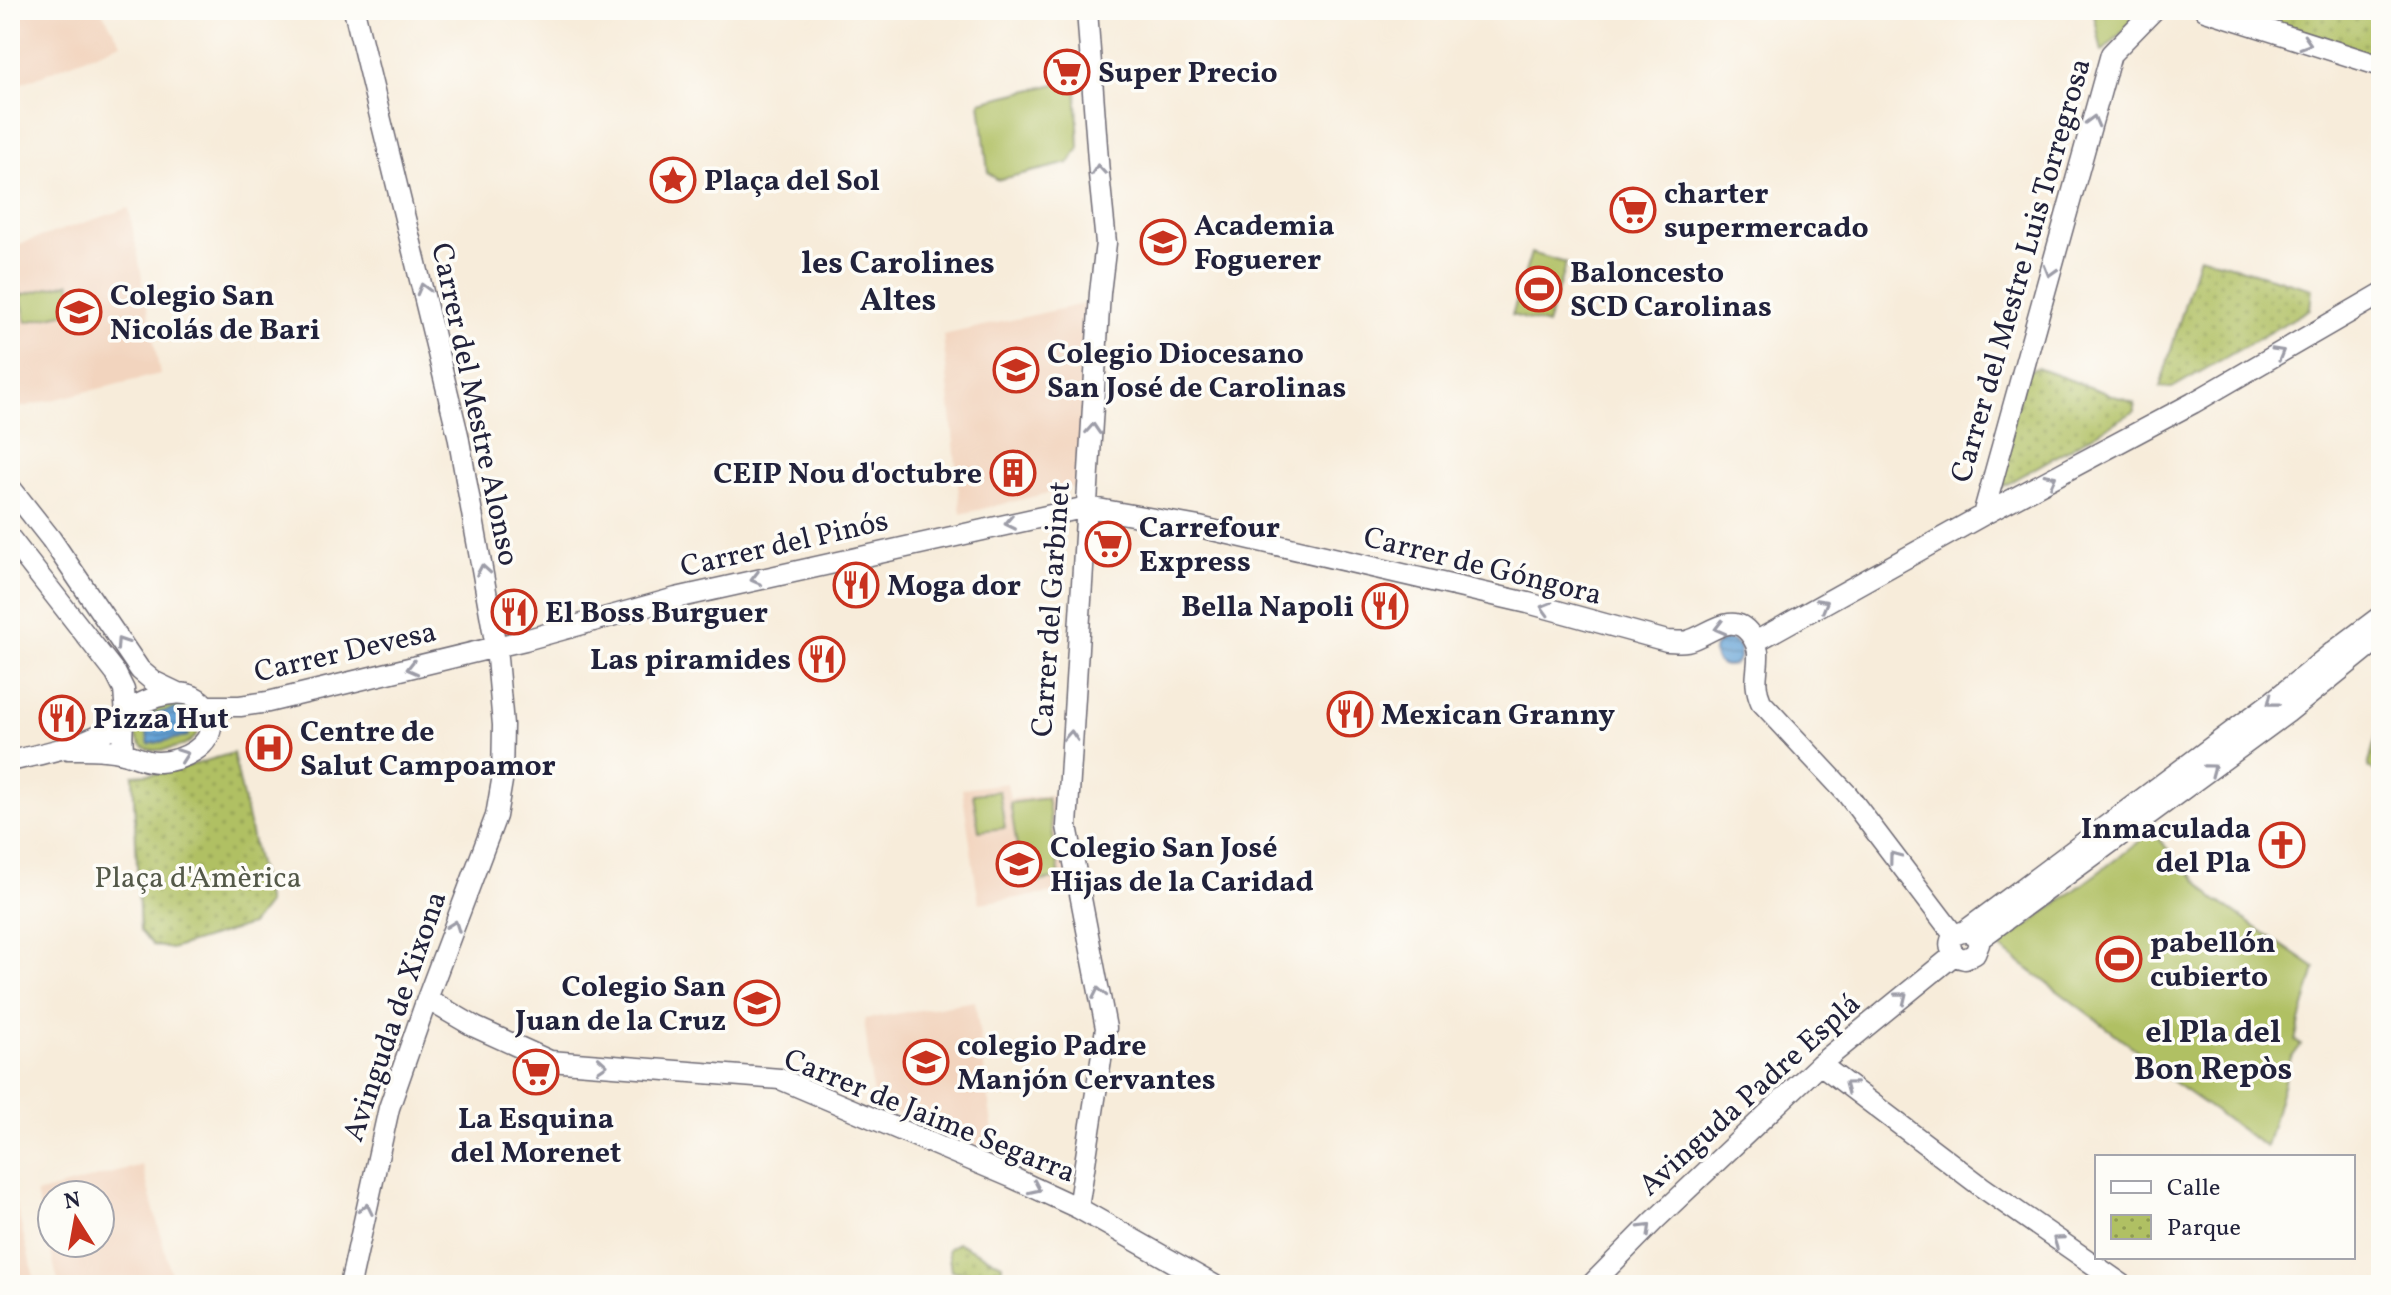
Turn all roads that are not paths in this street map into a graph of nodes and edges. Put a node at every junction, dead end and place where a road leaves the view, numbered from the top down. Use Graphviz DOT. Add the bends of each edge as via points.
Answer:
graph roads {
  1 [pos="354,10"];
  2 [pos="1087,10"];
  3 [pos="2154,10"];
  4 [pos="2205,10"];
  5 [pos="2381,66"];
  6 [pos="2381,294"];
  7 [pos="10,487"];
  8 [pos="1087,507"];
  9 [pos="1983,515"];
  10 [pos="10,538"];
  11 [pos="2381,616"];
  12 [pos="2381,637"];
  13 [pos="1755,642"];
  14 [pos="496,647"];
  15 [pos="178,693"];
  16 [pos="207,706"];
  17 [pos="125,718"];
  18 [pos="68,749"];
  19 [pos="123,753"];
  20 [pos="10,761"];
  21 [pos="496,816"];
  22 [pos="1963,940"];
  23 [pos="427,999"];
  24 [pos="1820,1064"];
  25 [pos="1078,1208"];
  26 [pos="350,1285"];
  27 [pos="1214,1285"];
  28 [pos="1591,1285"];
  29 [pos="2123,1285"];
  14 -- 1 [label="street, Carrer del Mestre Alonso, one-way" via="458,435"];
  8 -- 2 [label="street, Carrer del Garbinet, one-way" via="1106,243"];
  3 -- 9 [label="street, Carrer del Mestre Luis Torregrosa" via="2111,54"];
  4 -- 5 [label="street, one-way"];
  9 -- 6 [label="street, one-way" via="2193,403"];
  15 -- 7 [label="street, one-way" via="140,670"];
  13 -- 8 [label="street, Carrer de Góngora, one-way" via="1737,625 1718,626 1686,642 1667,641 1528,603 1199,527"];
  8 -- 14 [label="street, Carrer del Pinós, one-way" via="676,598"];
  25 -- 8 [label="street, Carrer del Garbinet, one-way" via="1106,1028 1067,826"];
  13 -- 9 [label="street, one-way"];
  10 -- 17 [label="street" via="116,674 124,690"];
  11 -- 22 [label="street, Avinguda Padre Esplá, one-way"];
  22 -- 12 [label="street, Avinguda Padre Esplá, one-way" via="2287,713"];
  22 -- 13 [label="street, one-way" via="1847,794 1761,702"];
  14 -- 16 [label="street, Carrer Devesa, one-way" via="268,702"];
  14 -- 21 [label="street, Carrer del Mestre Alonso" via="503,725"];
  15 -- 16 [label="street"];
  15 -- 17 [label="street" via="141,702"];
  19 -- 16 [label="street, one-way" via="159,762 194,752 211,729"];
  17 -- 18 [label="street"];
  17 -- 19 [label="street"];
  18 -- 19 [label="street"];
  18 -- 20 [label="street"];
  23 -- 21 [label="street, Avinguda de Xixona, one-way"];
  24 -- 22 [label="street, Avinguda Padre Esplá, one-way"];
  23 -- 25 [label="street, Carrer de Jaime Segarra, one-way" via="550,1061 780,1079"];
  26 -- 23 [label="street, Avinguda de Xixona, one-way" via="389,1108"];
  28 -- 24 [label="street, Avinguda Padre Esplá, one-way"];
  29 -- 24 [label="street, one-way"];
  25 -- 27 [label="street, Carrer de Jaime Segarra"];
}
